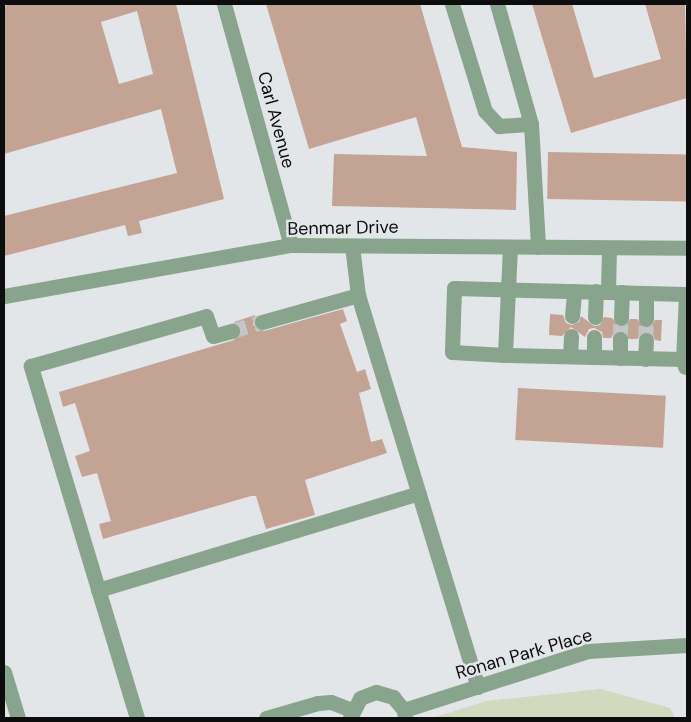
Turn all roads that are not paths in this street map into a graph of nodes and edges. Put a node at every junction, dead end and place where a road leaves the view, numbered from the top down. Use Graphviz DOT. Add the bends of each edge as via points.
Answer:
graph roads {
  1 [pos="224,4"];
  2 [pos="452,4"];
  3 [pos="497,4"];
  4 [pos="532,124"];
  5 [pos="291,245"];
  6 [pos="352,246"];
  7 [pos="510,247"];
  8 [pos="538,247"];
  9 [pos="608,248"];
  10 [pos="687,248"];
  11 [pos="508,289"];
  12 [pos="574,291"];
  13 [pos="609,292"];
  14 [pos="646,293"];
  15 [pos="358,295"];
  16 [pos="4,296"];
  17 [pos="572,316"];
  18 [pos="595,317"];
  19 [pos="621,318"];
  20 [pos="646,320"];
  21 [pos="262,322"];
  22 [pos="232,331"];
  23 [pos="571,336"];
  24 [pos="594,337"];
  25 [pos="620,339"];
  26 [pos="646,340"];
  27 [pos="505,354"];
  28 [pos="570,356"];
  29 [pos="594,357"];
  30 [pos="620,358"];
  31 [pos="645,359"];
  32 [pos="685,363"];
  33 [pos="419,493"];
  34 [pos="98,590"];
  35 [pos="687,646"];
  36 [pos="4,672"];
  37 [pos="478,687"];
  38 [pos="8,699"];
  39 [pos="351,714"];
  40 [pos="405,714"];
  41 [pos="18,718"];
  42 [pos="137,718"];
  43 [pos="266,718"];
  1 -- 5 [label="street, Carl Avenue"];
  2 -- 4 [label="street" via="486,111 499,126"];
  3 -- 4 [label="street"];
  4 -- 8 [label="street"];
  5 -- 6 [label="street, Benmar Drive"];
  5 -- 16 [label="street, Benmar Drive"];
  6 -- 7 [label="street, Benmar Drive"];
  6 -- 15 [label="street"];
  7 -- 8 [label="street, Benmar Drive"];
  7 -- 11 [label="street"];
  8 -- 9 [label="street, Benmar Drive"];
  9 -- 10 [label="street, Benmar Drive"];
  9 -- 13 [label="street"];
  11 -- 12 [label="street"];
  11 -- 27 [label="street"];
  11 -- 27 [label="street" via="454,288 452,352"];
  12 -- 13 [label="street"];
  12 -- 17 [label="street"];
  13 -- 14 [label="street"];
  13 -- 18 [label="street"];
  13 -- 19 [label="street"];
  14 -- 20 [label="street"];
  14 -- 32 [label="street" via="686,294"];
  15 -- 21 [label="street"];
  15 -- 33 [label="street"];
  22 -- 34 [label="street" via="213,336 206,316 31,366"];
  23 -- 28 [label="street"];
  24 -- 29 [label="street"];
  25 -- 30 [label="street"];
  26 -- 31 [label="street"];
  27 -- 28 [label="street"];
  28 -- 29 [label="street"];
  29 -- 30 [label="street"];
  30 -- 31 [label="street"];
  31 -- 32 [label="street"];
  33 -- 34 [label="street"];
  33 -- 37 [label="street"];
  34 -- 42 [label="street"];
  35 -- 37 [label="street, Ronan Park Place" via="588,652"];
  36 -- 38 [label="street"];
  37 -- 40 [label="street, Ronan Park Place"];
  38 -- 41 [label="street"];
  39 -- 40 [label="street, Ronan Park Place" via="360,698 376,692 393,696"];
  39 -- 43 [label="street" via="331,702"];
}
